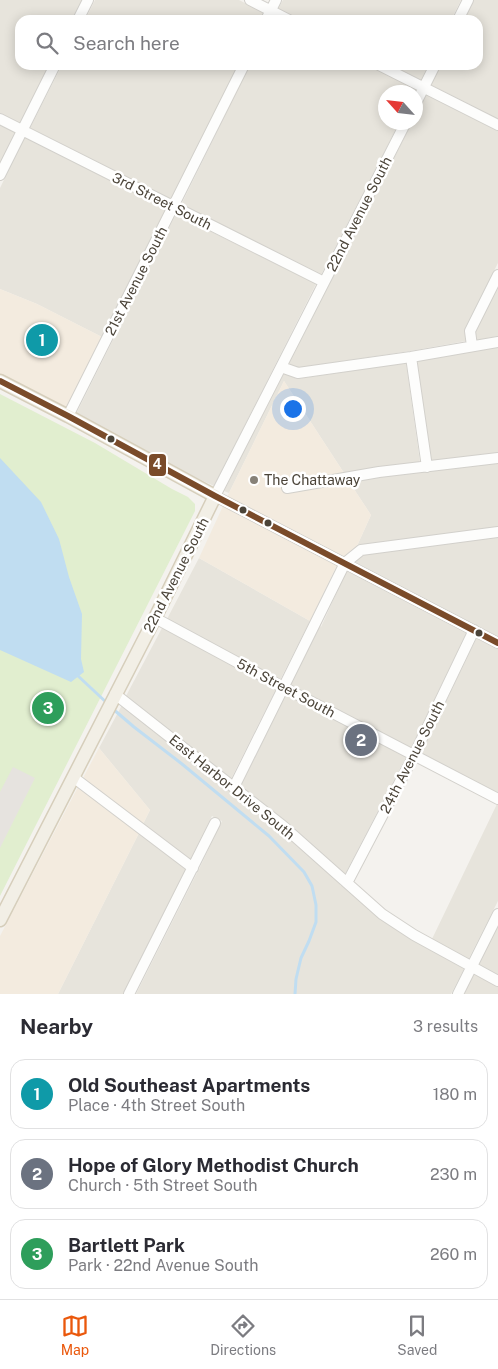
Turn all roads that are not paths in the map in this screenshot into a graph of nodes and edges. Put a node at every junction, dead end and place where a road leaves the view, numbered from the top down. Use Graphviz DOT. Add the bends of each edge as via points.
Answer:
graph roads {
  1 [pos="88,0"];
  2 [pos="250,0"];
  3 [pos="276,0"];
  4 [pos="468,0"];
  5 [pos="80,15"];
  6 [pos="269,15"];
  7 [pos="460,15"];
  8 [pos="53,70"];
  9 [pos="242,70"];
  10 [pos="390,70"];
  11 [pos="432,70"];
  12 [pos="424,87"];
  13 [pos="0,119"];
  14 [pos="498,125"];
  15 [pos="23,130"];
  16 [pos="402,130"];
  17 [pos="0,175"];
  18 [pos="174,207"];
  19 [pos="498,275"];
  20 [pos="324,282"];
  21 [pos="498,342"];
  22 [pos="472,346"];
  23 [pos="411,356"];
  24 [pos="281,366"];
  25 [pos="0,381"];
  26 [pos="68,416"];
  27 [pos="498,458"];
  28 [pos="427,467"];
  29 [pos="287,488"];
  30 [pos="216,496"];
  31 [pos="498,532"];
  32 [pos="344,563"];
  33 [pos="155,618"];
  34 [pos="474,630"];
  35 [pos="498,643"];
  36 [pos="283,687"];
  37 [pos="115,694"];
  38 [pos="414,755"];
  39 [pos="73,777"];
  40 [pos="234,787"];
  41 [pos="498,799"];
  42 [pos="215,823"];
  43 [pos="193,868"];
  44 [pos="347,883"];
  45 [pos="498,914"];
  46 [pos="0,920"];
  47 [pos="471,967"];
  48 [pos="498,981"];
  49 [pos="129,994"];
  50 [pos="458,994"];
  1 -- 5 [label="street"];
  2 -- 6 [label="street"];
  3 -- 6 [label="street"];
  4 -- 7 [label="street"];
  8 -- 15 [label="street"];
  9 -- 18 [label="street, 21st Avenue South"];
  10 -- 12 [label="street"];
  11 -- 12 [label="street"];
  12 -- 14 [label="street"];
  13 -- 15 [label="street, 3rd Street South"];
  15 -- 17 [label="street"];
  15 -- 18 [label="street, 3rd Street South"];
  16 -- 20 [label="street, 22nd Avenue South"];
  18 -- 20 [label="street, 3rd Street South"];
  18 -- 26 [label="street, 21st Avenue South"];
  19 -- 22 [label="street" via="470,331"];
  20 -- 24 [label="street, 22nd Avenue South"];
  21 -- 22 [label="street"];
  22 -- 23 [label="street"];
  23 -- 24 [label="street" via="298,373"];
  23 -- 28 [label="street"];
  24 -- 30 [label="street, 22nd Avenue South"];
  25 -- 26 [label="main road"];
  26 -- 30 [label="main road"];
  27 -- 28 [label="street"];
  28 -- 29 [label="street"];
  30 -- 32 [label="street"];
  30 -- 33 [label="main road, 22nd Avenue South"];
  31 -- 32 [label="street" via="361,550"];
  32 -- 34 [label="street"];
  32 -- 36 [label="street"];
  33 -- 36 [label="street, 5th Street South"];
  33 -- 37 [label="main road, 22nd Avenue South"];
  34 -- 35 [label="street"];
  34 -- 38 [label="street, 24th Avenue South"];
  36 -- 38 [label="street, 5th Street South"];
  36 -- 40 [label="street"];
  37 -- 39 [label="main road, 22nd Avenue South"];
  37 -- 40 [label="street, East Harbor Drive South"];
  38 -- 41 [label="street, 5th Street South"];
  38 -- 44 [label="street, 24th Avenue South"];
  39 -- 43 [label="street"];
  39 -- 46 [label="main road, 22nd Avenue South"];
  40 -- 44 [label="street, East Harbor Drive South"];
  42 -- 43 [label="street"];
  43 -- 49 [label="street"];
  44 -- 47 [label="street, East Harbor Drive South" via="382,914"];
  45 -- 47 [label="street"];
  47 -- 48 [label="street, East Harbor Drive South"];
  47 -- 50 [label="street"];
}
